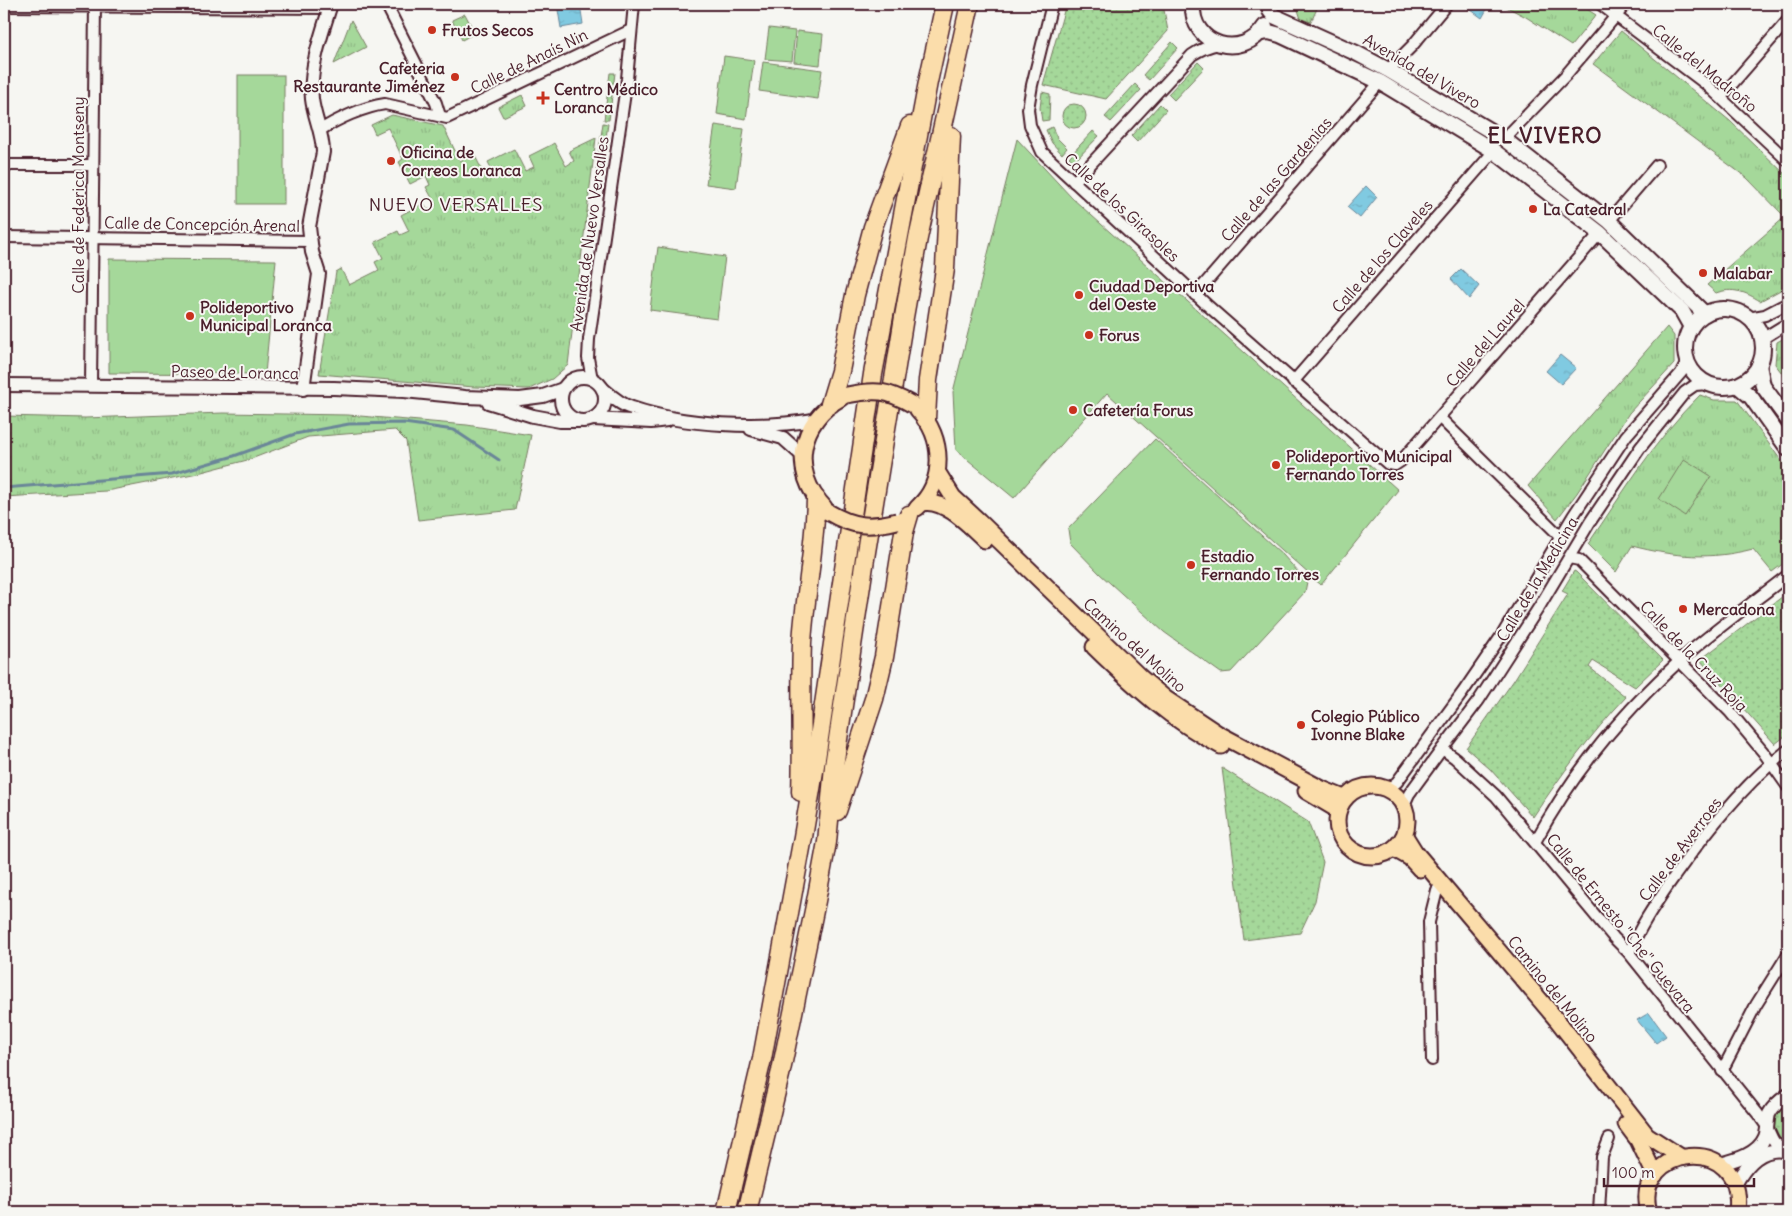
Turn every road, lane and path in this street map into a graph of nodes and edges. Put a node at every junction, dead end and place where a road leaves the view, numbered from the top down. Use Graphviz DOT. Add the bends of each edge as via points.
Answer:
graph roads {
  1 [pos="386,4"];
  2 [pos="634,4"];
  3 [pos="945,4"];
  4 [pos="970,4"];
  5 [pos="1052,4"];
  6 [pos="1447,4"];
  7 [pos="1600,4"];
  8 [pos="1626,4"];
  9 [pos="4,5"];
  10 [pos="95,5"];
  11 [pos="330,6"];
  12 [pos="1190,6"];
  13 [pos="1270,7"];
  14 [pos="1616,16"];
  15 [pos="1788,20"];
  16 [pos="631,30"];
  17 [pos="1199,30"];
  18 [pos="1261,33"];
  19 [pos="1219,44"];
  20 [pos="1192,55"];
  21 [pos="1388,70"];
  22 [pos="928,82"];
  23 [pos="1380,82"];
  24 [pos="953,84"];
  25 [pos="1721,97"];
  26 [pos="440,116"];
  27 [pos="319,131"];
  28 [pos="1504,139"];
  29 [pos="1494,151"];
  30 [pos="1788,161"];
  31 [pos="4,165"];
  32 [pos="93,165"];
  33 [pos="1657,165"];
  34 [pos="1074,182"];
  35 [pos="1609,221"];
  36 [pos="1600,233"];
  37 [pos="4,237"];
  38 [pos="92,238"];
  39 [pos="310,241"];
  40 [pos="1195,295"];
  41 [pos="1788,303"];
  42 [pos="1705,314"];
  43 [pos="1748,318"];
  44 [pos="1788,323"];
  45 [pos="1691,327"];
  46 [pos="1762,339"];
  47 [pos="1687,362"];
  48 [pos="1760,365"];
  49 [pos="592,379"];
  50 [pos="1293,382"];
  51 [pos="1708,384"];
  52 [pos="1737,385"];
  53 [pos="4,386"];
  54 [pos="92,386"];
  55 [pos="303,389"];
  56 [pos="603,389"];
  57 [pos="563,390"];
  58 [pos="465,397"];
  59 [pos="830,404"];
  60 [pos="1440,418"];
  61 [pos="674,419"];
  62 [pos="926,419"];
  63 [pos="587,420"];
  64 [pos="814,420"];
  65 [pos="1788,420"];
  66 [pos="740,425"];
  67 [pos="1788,449"];
  68 [pos="803,456"];
  69 [pos="1388,464"];
  70 [pos="938,473"];
  71 [pos="816,499"];
  72 [pos="910,513"];
  73 [pos="1560,537"];
  74 [pos="1569,558"];
  75 [pos="1788,575"];
  76 [pos="1679,662"];
  77 [pos="1442,749"];
  78 [pos="1788,750"];
  79 [pos="1772,764"];
  80 [pos="1788,787"];
  81 [pos="1388,789"];
  82 [pos="1341,804"];
  83 [pos="1404,805"];
  84 [pos="1404,836"];
  85 [pos="803,837"];
  86 [pos="827,842"];
  87 [pos="1535,842"];
  88 [pos="1394,849"];
  89 [pos="1437,890"];
  90 [pos="1628,953"];
  91 [pos="1788,954"];
  92 [pos="1432,1060"];
  93 [pos="1722,1071"];
  94 [pos="1788,1095"];
  95 [pos="1767,1127"];
  96 [pos="1609,1139"];
  97 [pos="1788,1150"];
  98 [pos="1681,1157"];
  99 [pos="1720,1164"];
  100 [pos="1655,1175"];
  101 [pos="1736,1185"];
  102 [pos="726,1212"];
  103 [pos="747,1212"];
  104 [pos="1599,1212"];
  105 [pos="1649,1212"];
  106 [pos="1737,1212"];
  1 -- 26 [label="street"];
  2 -- 16 [label="street, Avenida de Nuevo Versalles"];
  3 -- 22 [label="highway"];
  4 -- 24 [label="highway"];
  5 -- 34 [label="street, Calle de los Girasoles" via="1028,109 1030,125 1042,152"];
  6 -- 21 [label="street"];
  7 -- 14 [label="street, Calle del Madroño"];
  8 -- 14 [label="street"];
  9 -- 10 [label="street"];
  10 -- 11 [label="street"];
  10 -- 32 [label="street, Calle de Federica Montseny"];
  11 -- 27 [label="street" via="313,76 312,96"];
  12 -- 17 [label="main road"];
  13 -- 18 [label="main road"];
  13 -- 21 [label="main road, Avenida del Vivero" via="1274,16"];
  14 -- 25 [label="street, Calle del Madroño"];
  14 -- 28 [label="street" via="1565,76"];
  15 -- 25 [label="street"];
  16 -- 26 [label="street, Calle de Anaís Nin" via="447,118"];
  16 -- 49 [label="street, Avenida de Nuevo Versalles" via="627,78 589,339"];
  17 -- 19 [label="main road"];
  17 -- 20 [label="street" via="1200,38"];
  18 -- 19 [label="main road" via="1249,42 1234,46"];
  18 -- 23 [label="main road, Avenida del Vivero" via="1280,34"];
  19 -- 20 [label="street"];
  20 -- 34 [label="street"];
  21 -- 28 [label="main road, Avenida del Vivero"];
  22 -- 59 [label="highway" via="922,90 873,227"];
  22 -- 85 [label="highway" via="874,374"];
  23 -- 29 [label="main road, Avenida del Vivero"];
  23 -- 40 [label="street, Calle de las Gardenias"];
  24 -- 62 [label="highway" via="955,96 949,149 945,270 928,380"];
  24 -- 86 [label="highway" via="918,238 901,337 834,766"];
  25 -- 30 [label="street, Calle del Madroño"];
  26 -- 27 [label="street, Calle de Anaís Nin" via="385,104 376,105 334,121"];
  27 -- 39 [label="street" via="323,152 309,227"];
  28 -- 35 [label="main road, Avenida del Vivero"];
  29 -- 36 [label="main road, Avenida del Vivero"];
  29 -- 50 [label="street, Calle de los Claveles"];
  31 -- 32 [label="street"];
  32 -- 38 [label="street, Calle de Federica Montseny"];
  33 -- 35 [label="street"];
  34 -- 40 [label="street, Calle de los Girasoles"];
  35 -- 42 [label="main road, Avenida del Vivero"];
  36 -- 45 [label="main road, Avenida del Vivero" via="1682,311"];
  36 -- 60 [label="street, Calle del Laurel"];
  37 -- 38 [label="street, Calle de Concepción Arenal"];
  38 -- 39 [label="street, Calle de Concepción Arenal"];
  38 -- 54 [label="street, Calle de Federica Montseny"];
  39 -- 55 [label="street" via="319,274"];
  40 -- 50 [label="street, Calle de los Girasoles"];
  41 -- 43 [label="street" via="1765,315"];
  42 -- 43 [label="main road" via="1726,309"];
  42 -- 45 [label="main road"];
  43 -- 46 [label="main road"];
  44 -- 46 [label="street"];
  45 -- 47 [label="main road" via="1685,347"];
  46 -- 48 [label="main road"];
  47 -- 51 [label="main road" via="1695,375"];
  47 -- 73 [label="street" via="1626,436"];
  48 -- 52 [label="main road"];
  48 -- 65 [label="main road" via="1763,386"];
  49 -- 56 [label="street"];
  49 -- 57 [label="street" via="572,380"];
  50 -- 69 [label="street, Calle de los Girasoles"];
  51 -- 52 [label="main road" via="1722,387"];
  51 -- 74 [label="street, Calle de la Medicina" via="1685,392 1670,409 1629,464"];
  52 -- 67 [label="main road" via="1751,397"];
  53 -- 54 [label="street, Paseo de Loranca"];
  54 -- 55 [label="street, Paseo de Loranca"];
  55 -- 58 [label="street, Paseo de Loranca" via="404,391"];
  56 -- 61 [label="street, Paseo de Loranca" via="630,408"];
  56 -- 63 [label="street" via="604,405 599,415"];
  57 -- 58 [label="street, Paseo de Loranca" via="520,399"];
  57 -- 63 [label="street" via="561,403 564,410 573,419"];
  58 -- 63 [label="street, Paseo de Loranca" via="533,416 560,421"];
  59 -- 62 [label="main road, bridge" via="846,395 869,391 895,395 913,405"];
  59 -- 64 [label="main road"];
  60 -- 69 [label="street, Calle del Laurel" via="1401,461 1395,465"];
  60 -- 73 [label="street"];
  61 -- 63 [label="street, Paseo de Loranca" via="651,422"];
  61 -- 66 [label="street, Paseo de Loranca"];
  62 -- 70 [label="main road" via="935,435 939,452"];
  64 -- 66 [label="street, Paseo de Loranca"];
  64 -- 68 [label="main road" via="806,437"];
  66 -- 68 [label="street, Paseo de Loranca" via="783,438"];
  68 -- 71 [label="main road" via="807,483"];
  70 -- 72 [label="main road" via="932,489"];
  70 -- 82 [label="main road, Camino del Molino" via="953,497 1166,699 1217,733 1322,789"];
  71 -- 72 [label="main road, bridge" via="828,512 859,526 877,526"];
  71 -- 85 [label="highway" via="802,644 803,751 799,824"];
  72 -- 82 [label="main road, Camino del Molino" via="928,502 941,504 973,529 1159,707 1195,732 1320,798"];
  72 -- 86 [label="highway" via="874,699"];
  73 -- 81 [label="street" via="1464,692 1397,782"];
  74 -- 76 [label="street, Calle de la Cruz Roja" via="1579,560"];
  74 -- 77 [label="street, Calle de la Medicina" via="1479,700"];
  75 -- 76 [label="street"];
  76 -- 79 [label="street, Calle de la Cruz Roja" via="1730,712"];
  76 -- 87 [label="street" via="1625,716 1588,762 1561,798"];
  77 -- 83 [label="street, Calle de la Medicina"];
  77 -- 87 [label="street, Calle de Ernesto \"Che\" Guevara" via="1496,796"];
  78 -- 79 [label="street, Calle de Averroes"];
  79 -- 80 [label="street, Calle de la Cruz Roja"];
  79 -- 90 [label="street, Calle de Averroes" via="1712,826 1651,911"];
  81 -- 82 [label="main road" via="1364,786 1353,790"];
  81 -- 83 [label="main road"];
  82 -- 88 [label="main road" via="1336,825 1341,839 1351,850 1365,856 1380,855"];
  83 -- 84 [label="main road" via="1408,822"];
  84 -- 88 [label="main road"];
  84 -- 98 [label="main road, Camino del Molino" via="1647,1134"];
  85 -- 102 [label="highway" via="762,1059"];
  86 -- 103 [label="highway" via="781,1071"];
  87 -- 90 [label="street, Calle de Ernesto \"Che\" Guevara"];
  88 -- 89 [label="main road, Camino del Molino" via="1410,858"];
  89 -- 92 [label="street" via="1429,922"];
  89 -- 100 [label="main road, Camino del Molino" via="1638,1140"];
  90 -- 93 [label="street, Calle de Ernesto \"Che\" Guevara"];
  91 -- 93 [label="street" via="1756,1005"];
  93 -- 95 [label="street, Calle de Ernesto \"Che\" Guevara"];
  94 -- 95 [label="street" via="1770,1113"];
  95 -- 97 [label="street, Calle de Ernesto \"Che\" Guevara" via="1776,1145"];
  95 -- 99 [label="street" via="1764,1138 1753,1151"];
  96 -- 104 [label="street" via="1602,1156"];
  97 -- 101 [label="street" via="1772,1151 1758,1157 1744,1169"];
  98 -- 99 [label="main road" via="1694,1155"];
  98 -- 100 [label="main road" via="1666,1164"];
  99 -- 101 [label="main road"];
  100 -- 105 [label="main road" via="1647,1196"];
  101 -- 106 [label="main road"];
}
